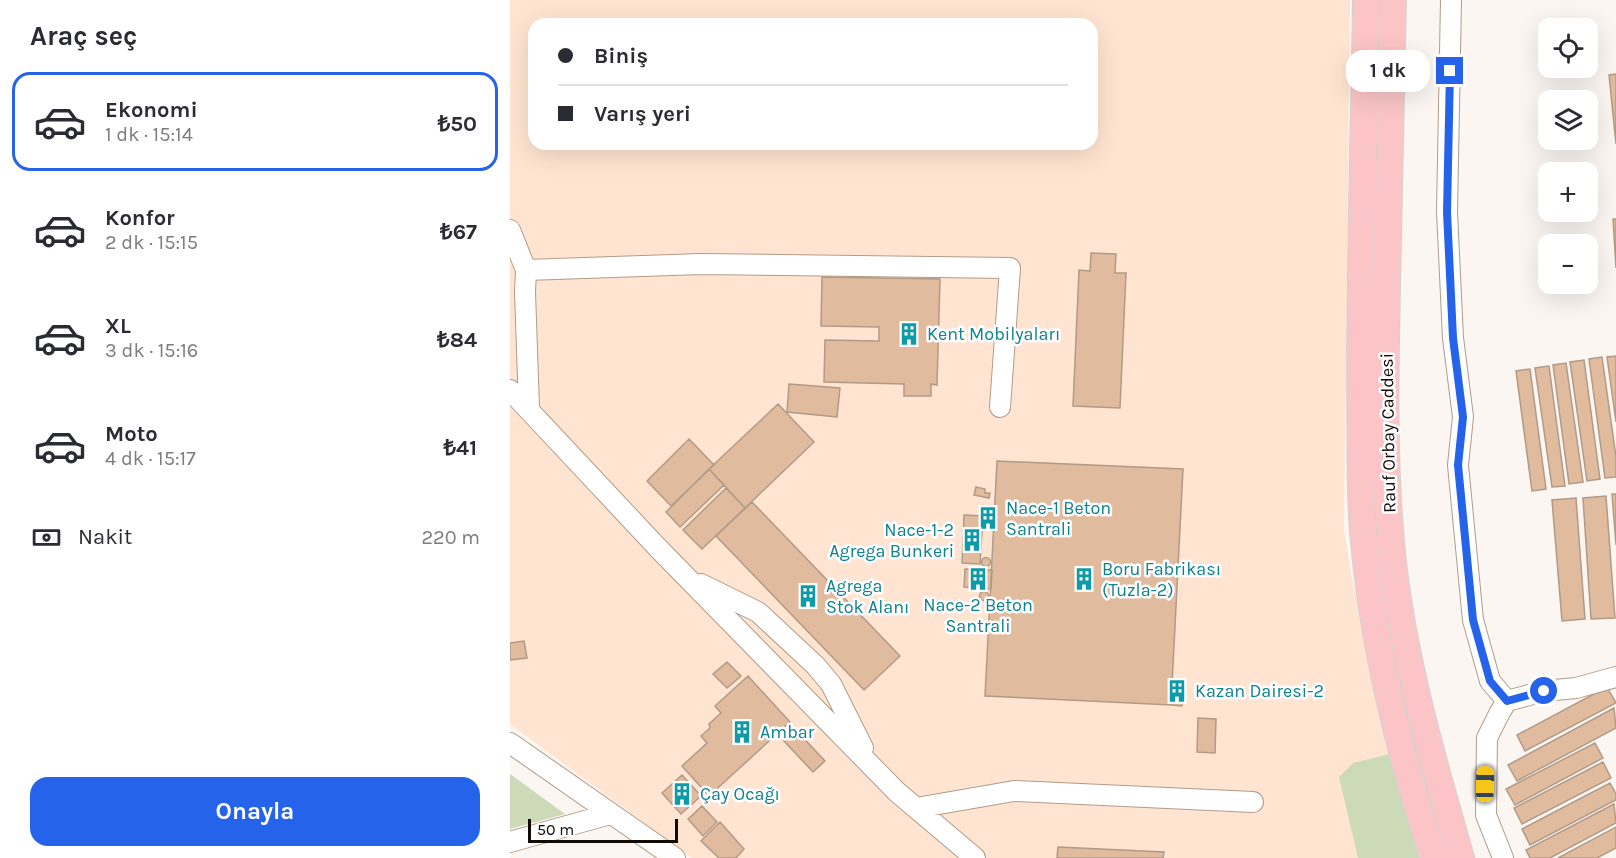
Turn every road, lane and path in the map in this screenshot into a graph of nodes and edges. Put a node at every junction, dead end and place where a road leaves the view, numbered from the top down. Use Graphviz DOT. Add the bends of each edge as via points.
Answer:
graph roads {
  1 [pos="1366,0"];
  2 [pos="1393,0"];
  3 [pos="1451,0"];
  4 [pos="510,230"];
  5 [pos="526,270"];
  6 [pos="525,292"];
  7 [pos="510,306"];
  8 [pos="510,390"];
  9 [pos="1000,407"];
  10 [pos="529,408"];
  11 [pos="688,578"];
  12 [pos="1616,678"];
  13 [pos="1507,701"];
  14 [pos="510,743"];
  15 [pos="872,766"];
  16 [pos="1253,802"];
  17 [pos="916,808"];
  18 [pos="610,814"];
  19 [pos="510,842"];
  20 [pos="675,858"];
  21 [pos="975,858"];
  22 [pos="1434,858"];
  23 [pos="1461,858"];
  24 [pos="1503,858"];
  1 -- 22 [label="main road, Rauf Orbay Caddesi" via="1360,314 1363,529 1380,655"];
  2 -- 23 [label="main road, Rauf Orbay Caddesi" via="1386,357 1390,524 1408,655"];
  3 -- 13 [label="street" via="1447,212 1453,338 1463,417 1458,465 1473,620 1490,681"];
  4 -- 5 [label="street"];
  5 -- 6 [label="street"];
  5 -- 9 [label="street" via="701,264 1010,268"];
  6 -- 7 [label="street"];
  6 -- 10 [label="street"];
  8 -- 10 [label="street"];
  10 -- 11 [label="street"];
  11 -- 15 [label="street"];
  11 -- 15 [label="street" via="758,612 815,665 831,684"];
  12 -- 13 [label="street"];
  13 -- 24 [label="street" via="1486,738 1486,815"];
  14 -- 18 [label="street"];
  15 -- 17 [label="street"];
  16 -- 17 [label="street" via="1014,791"];
  17 -- 21 [label="street"];
  18 -- 19 [label="street"];
  18 -- 20 [label="street"];
}
